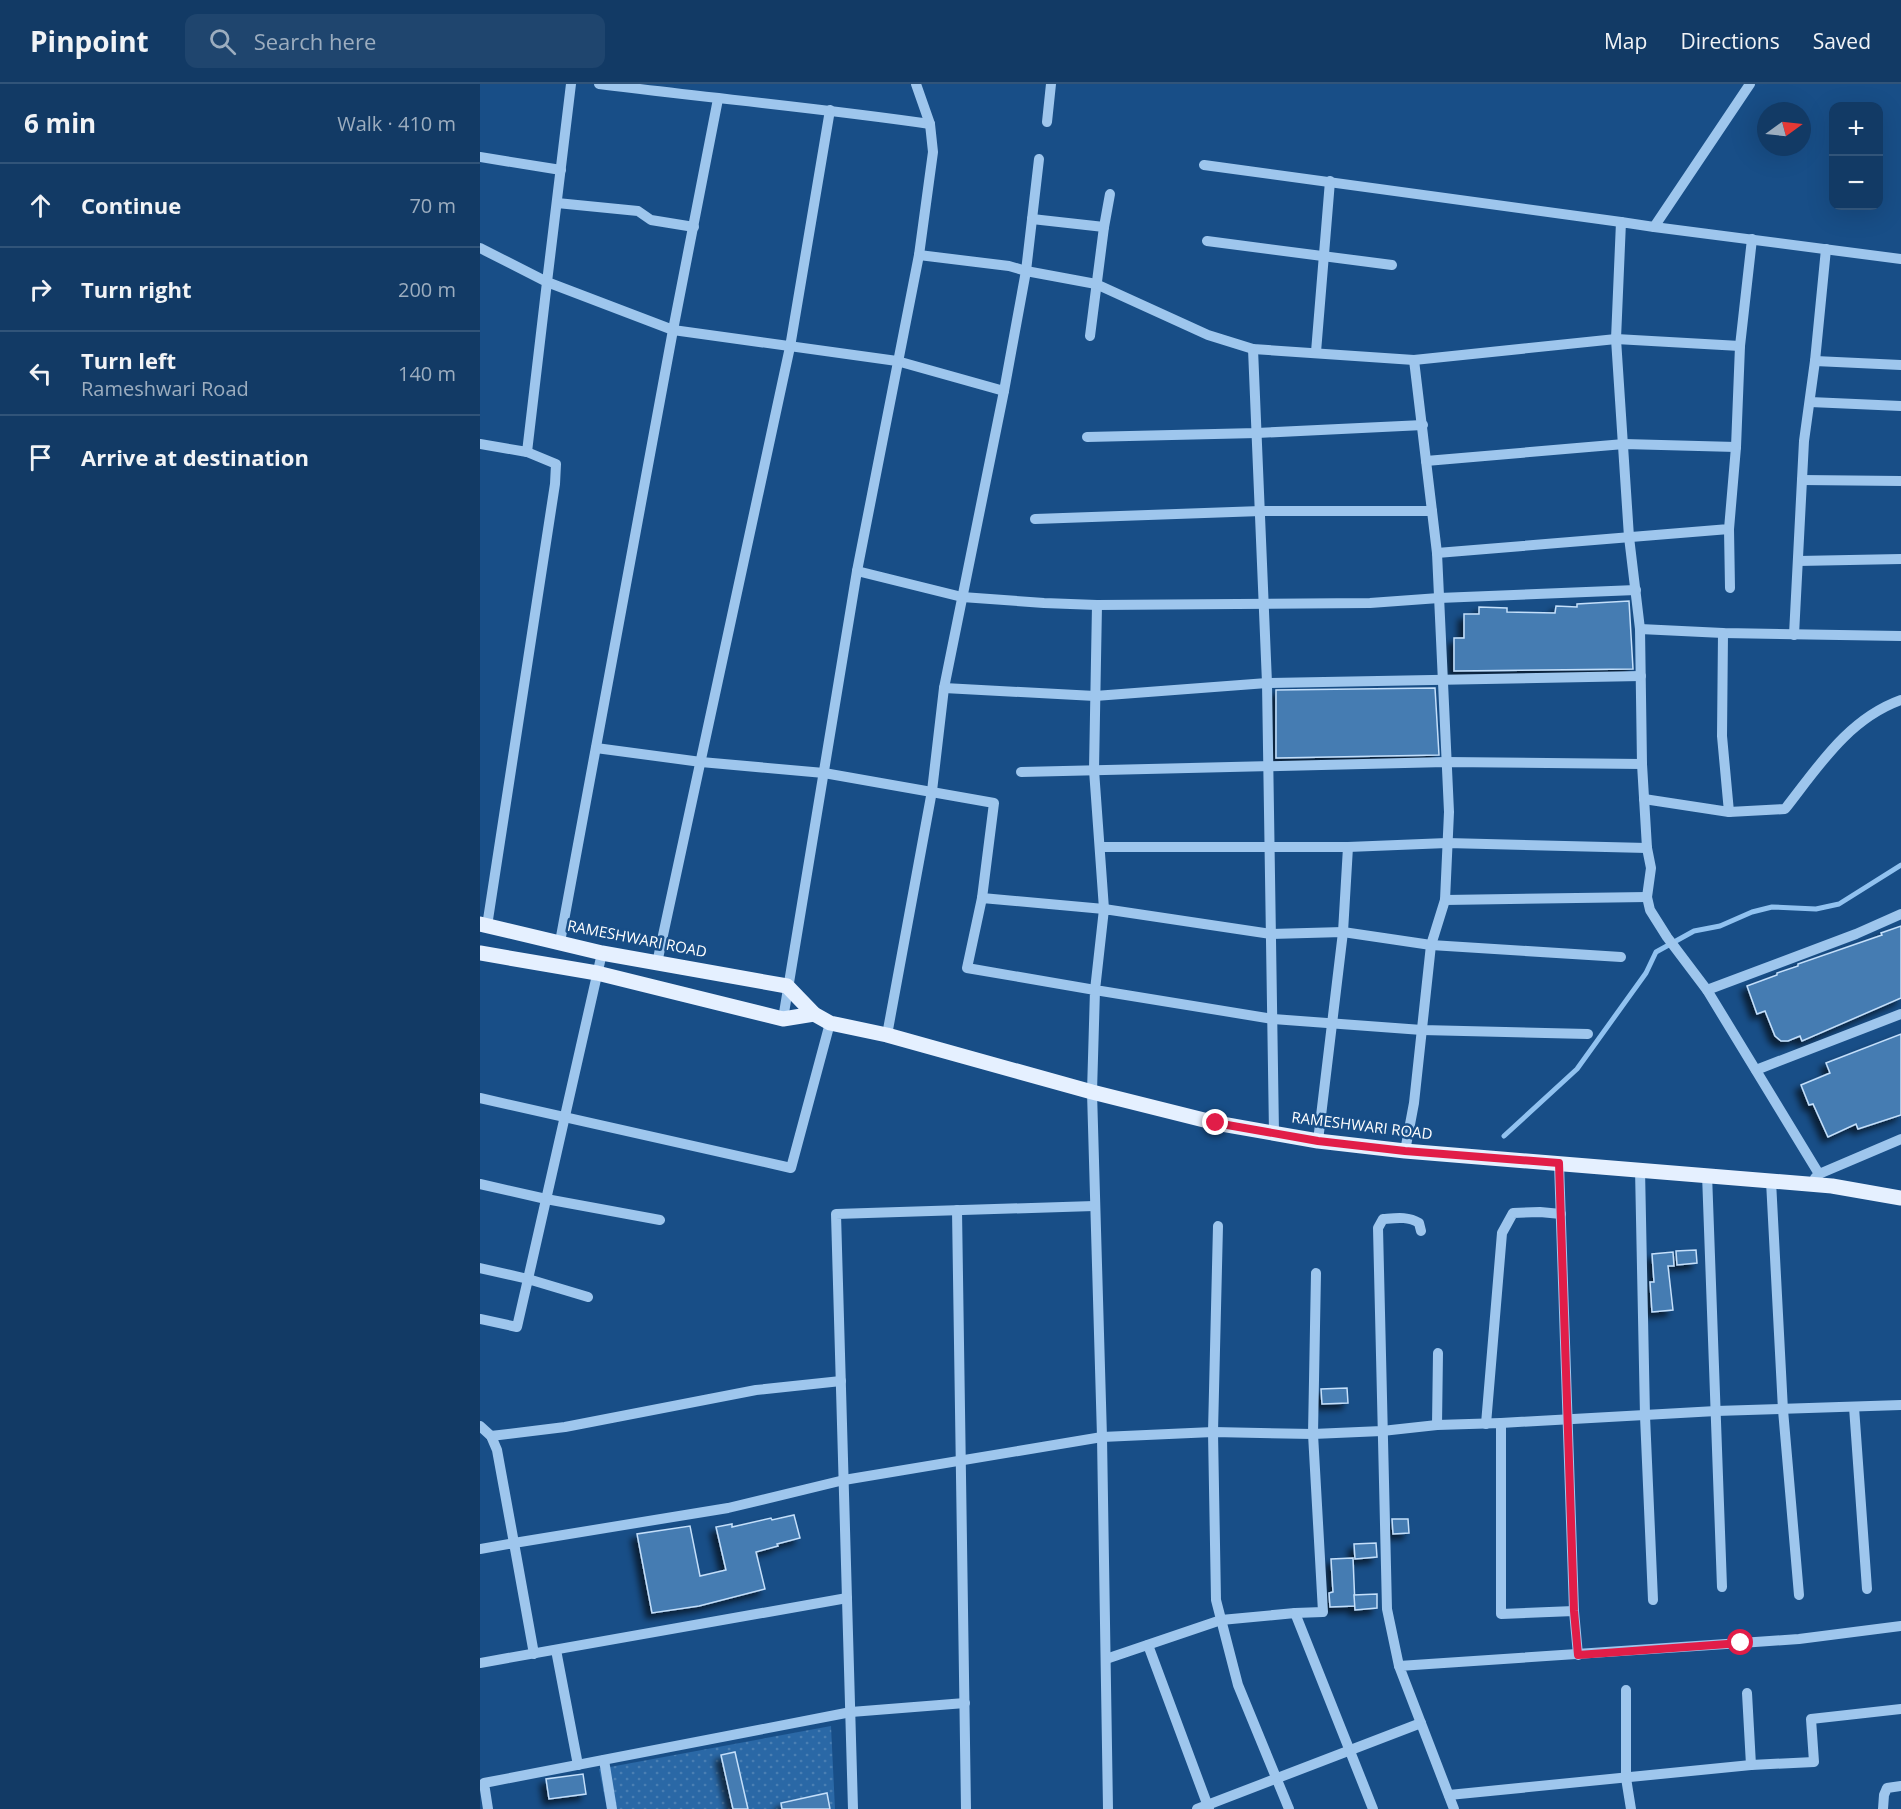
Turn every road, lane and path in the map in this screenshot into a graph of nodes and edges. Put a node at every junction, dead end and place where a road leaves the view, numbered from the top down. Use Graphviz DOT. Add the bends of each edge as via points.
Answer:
graph roads {
  1 [pos="571,84"];
  2 [pos="599,84"];
  3 [pos="916,84"];
  4 [pos="1051,84"];
  5 [pos="1750,84"];
  6 [pos="718,99"];
  7 [pos="830,110"];
  8 [pos="1047,122"];
  9 [pos="930,124"];
  10 [pos="480,156"];
  11 [pos="1039,159"];
  12 [pos="1204,165"];
  13 [pos="561,170"];
  14 [pos="1330,181"];
  15 [pos="1110,194"];
  16 [pos="557,203"];
  17 [pos="1032,219"];
  18 [pos="1621,222"];
  19 [pos="1654,226"];
  20 [pos="1104,227"];
  21 [pos="694,228"];
  22 [pos="1752,239"];
  23 [pos="1207,241"];
  24 [pos="480,248"];
  25 [pos="1826,249"];
  26 [pos="919,255"];
  27 [pos="1324,258"];
  28 [pos="1901,259"];
  29 [pos="1392,266"];
  30 [pos="1026,271"];
  31 [pos="548,282"];
  32 [pos="1096,284"];
  33 [pos="673,330"];
  34 [pos="1090,336"];
  35 [pos="1616,339"];
  36 [pos="1740,346"];
  37 [pos="790,347"];
  38 [pos="1253,349"];
  39 [pos="1316,352"];
  40 [pos="1414,360"];
  41 [pos="897,361"];
  42 [pos="1815,361"];
  43 [pos="1901,366"];
  44 [pos="1004,391"];
  45 [pos="1810,402"];
  46 [pos="1901,406"];
  47 [pos="1423,425"];
  48 [pos="1257,433"];
  49 [pos="1087,437"];
  50 [pos="480,444"];
  51 [pos="1624,444"];
  52 [pos="1736,447"];
  53 [pos="527,452"];
  54 [pos="1426,461"];
  55 [pos="1802,480"];
  56 [pos="1901,481"];
  57 [pos="1261,511"];
  58 [pos="1432,511"];
  59 [pos="1035,519"];
  60 [pos="1729,529"];
  61 [pos="1629,537"];
  62 [pos="1437,554"];
  63 [pos="1901,559"];
  64 [pos="1798,561"];
  65 [pos="857,571"];
  66 [pos="1730,588"];
  67 [pos="1636,590"];
  68 [pos="962,597"];
  69 [pos="1439,598"];
  70 [pos="1264,602"];
  71 [pos="1096,604"];
  72 [pos="1640,629"];
  73 [pos="1723,633"];
  74 [pos="1794,634"];
  75 [pos="1901,636"];
  76 [pos="1641,676"];
  77 [pos="1443,679"];
  78 [pos="1267,683"];
  79 [pos="944,688"];
  80 [pos="1095,696"];
  81 [pos="1901,700"];
  82 [pos="596,748"];
  83 [pos="701,760"];
  84 [pos="1446,762"];
  85 [pos="1642,764"];
  86 [pos="1269,767"];
  87 [pos="1094,770"];
  88 [pos="1021,772"];
  89 [pos="824,773"];
  90 [pos="932,791"];
  91 [pos="1644,799"];
  92 [pos="1729,812"];
  93 [pos="1447,843"];
  94 [pos="1269,846"];
  95 [pos="1101,847"];
  96 [pos="1348,847"];
  97 [pos="1647,848"];
  98 [pos="1647,897"];
  99 [pos="982,898"];
  100 [pos="1445,900"];
  101 [pos="1104,909"];
  102 [pos="1901,914"];
  103 [pos="483,925"];
  104 [pos="1344,933"];
  105 [pos="1271,934"];
  106 [pos="560,942"];
  107 [pos="1431,945"];
  108 [pos="602,952"];
  109 [pos="480,953"];
  110 [pos="1621,957"];
  111 [pos="657,963"];
  112 [pos="597,973"];
  113 [pos="787,986"];
  114 [pos="1095,990"];
  115 [pos="1707,990"];
  116 [pos="814,1014"];
  117 [pos="1901,1014"];
  118 [pos="783,1019"];
  119 [pos="1273,1019"];
  120 [pos="830,1023"];
  121 [pos="1332,1024"];
  122 [pos="1422,1029"];
  123 [pos="1588,1034"];
  124 [pos="886,1035"];
  125 [pos="1756,1070"];
  126 [pos="1092,1092"];
  127 [pos="480,1098"];
  128 [pos="564,1116"];
  129 [pos="1275,1132"];
  130 [pos="1901,1139"];
  131 [pos="1318,1141"];
  132 [pos="1405,1151"];
  133 [pos="1559,1163"];
  134 [pos="1640,1169"];
  135 [pos="1707,1174"];
  136 [pos="1813,1179"];
  137 [pos="1771,1181"];
  138 [pos="480,1184"];
  139 [pos="1901,1198"];
  140 [pos="546,1199"];
  141 [pos="1094,1206"];
  142 [pos="957,1210"];
  143 [pos="1561,1214"];
  144 [pos="660,1220"];
  145 [pos="1218,1226"];
  146 [pos="1420,1231"];
  147 [pos="480,1268"];
  148 [pos="1316,1273"];
  149 [pos="528,1279"];
  150 [pos="588,1297"];
  151 [pos="480,1318"];
  152 [pos="1438,1353"];
  153 [pos="841,1381"];
  154 [pos="1901,1406"];
  155 [pos="1854,1407"];
  156 [pos="1783,1410"];
  157 [pos="1716,1412"];
  158 [pos="1645,1416"];
  159 [pos="1568,1421"];
  160 [pos="1501,1423"];
  161 [pos="1486,1424"];
  162 [pos="1437,1425"];
  163 [pos="480,1426"];
  164 [pos="1382,1431"];
  165 [pos="1213,1432"];
  166 [pos="1313,1434"];
  167 [pos="491,1436"];
  168 [pos="1102,1437"];
  169 [pos="961,1460"];
  170 [pos="844,1480"];
  171 [pos="514,1543"];
  172 [pos="480,1549"];
  173 [pos="1722,1587"];
  174 [pos="1867,1589"];
  175 [pos="1799,1595"];
  176 [pos="848,1598"];
  177 [pos="1653,1600"];
  178 [pos="1574,1611"];
  179 [pos="1295,1613"];
  180 [pos="1221,1620"];
  181 [pos="1901,1626"];
  182 [pos="1148,1645"];
  183 [pos="556,1650"];
  184 [pos="534,1654"];
  185 [pos="1578,1655"];
  186 [pos="1106,1659"];
  187 [pos="480,1663"];
  188 [pos="1399,1666"];
  189 [pos="1626,1690"];
  190 [pos="1747,1693"];
  191 [pos="964,1703"];
  192 [pos="1901,1709"];
  193 [pos="851,1712"];
  194 [pos="1421,1723"];
  195 [pos="1348,1751"];
  196 [pos="604,1760"];
  197 [pos="578,1765"];
  198 [pos="1751,1765"];
  199 [pos="1626,1778"];
  200 [pos="1276,1779"];
  201 [pos="482,1783"];
  202 [pos="1901,1786"];
  203 [pos="1449,1795"];
  204 [pos="1205,1808"];
  205 [pos="489,1809"];
  206 [pos="612,1809"];
  207 [pos="853,1809"];
  208 [pos="966,1809"];
  209 [pos="1108,1809"];
  210 [pos="1289,1809"];
  211 [pos="1373,1809"];
  212 [pos="1455,1809"];
  213 [pos="1631,1809"];
  214 [pos="1883,1809"];
  1 -- 13 [label="street"];
  2 -- 6 [label="street"];
  3 -- 9 [label="street"];
  4 -- 8 [label="street"];
  5 -- 19 [label="street"];
  6 -- 7 [label="street"];
  6 -- 21 [label="street"];
  7 -- 9 [label="street"];
  7 -- 37 [label="street"];
  9 -- 26 [label="street" via="933,152"];
  10 -- 13 [label="street"];
  11 -- 17 [label="street"];
  12 -- 14 [label="street"];
  13 -- 16 [label="street"];
  14 -- 18 [label="street"];
  14 -- 27 [label="street"];
  15 -- 20 [label="street"];
  16 -- 21 [label="street" via="638,211 651,220"];
  16 -- 31 [label="street"];
  17 -- 20 [label="street"];
  17 -- 30 [label="street"];
  18 -- 19 [label="street"];
  18 -- 35 [label="street"];
  19 -- 22 [label="street"];
  20 -- 32 [label="street"];
  21 -- 33 [label="street"];
  22 -- 25 [label="street"];
  22 -- 36 [label="street"];
  23 -- 27 [label="street"];
  24 -- 31 [label="street"];
  25 -- 28 [label="street"];
  25 -- 42 [label="street"];
  26 -- 30 [label="street"];
  26 -- 41 [label="street"];
  27 -- 29 [label="street"];
  27 -- 39 [label="street"];
  30 -- 32 [label="street"];
  30 -- 44 [label="street"];
  31 -- 33 [label="street"];
  31 -- 53 [label="street"];
  32 -- 34 [label="street"];
  32 -- 38 [label="street" via="1208,335"];
  33 -- 37 [label="street"];
  33 -- 82 [label="street"];
  35 -- 36 [label="street"];
  35 -- 40 [label="street"];
  35 -- 51 [label="street"];
  36 -- 52 [label="street"];
  37 -- 41 [label="street"];
  37 -- 83 [label="street"];
  38 -- 39 [label="street"];
  38 -- 48 [label="street"];
  39 -- 40 [label="street"];
  40 -- 47 [label="street"];
  41 -- 44 [label="street"];
  41 -- 65 [label="street"];
  42 -- 43 [label="street"];
  42 -- 45 [label="street"];
  44 -- 68 [label="street"];
  45 -- 46 [label="street"];
  45 -- 55 [label="street"];
  47 -- 48 [label="street"];
  47 -- 54 [label="street"];
  48 -- 49 [label="street"];
  48 -- 57 [label="street"];
  50 -- 53 [label="street"];
  51 -- 52 [label="street"];
  51 -- 54 [label="street"];
  51 -- 61 [label="street"];
  52 -- 60 [label="street"];
  53 -- 103 [label="street" via="556,464 555,484"];
  54 -- 58 [label="street"];
  55 -- 56 [label="street"];
  55 -- 64 [label="street"];
  57 -- 58 [label="street"];
  57 -- 59 [label="street"];
  57 -- 70 [label="street"];
  58 -- 62 [label="street"];
  60 -- 61 [label="street"];
  60 -- 66 [label="street"];
  61 -- 62 [label="street"];
  61 -- 67 [label="street"];
  62 -- 69 [label="street"];
  63 -- 64 [label="street"];
  64 -- 74 [label="street"];
  65 -- 68 [label="street"];
  65 -- 89 [label="street"];
  67 -- 69 [label="street"];
  67 -- 72 [label="street"];
  68 -- 71 [label="street"];
  68 -- 79 [label="street"];
  69 -- 70 [label="street" via="1370,603"];
  69 -- 77 [label="street"];
  70 -- 71 [label="street"];
  70 -- 78 [label="street"];
  71 -- 80 [label="street"];
  72 -- 73 [label="street"];
  72 -- 76 [label="street"];
  73 -- 74 [label="street"];
  73 -- 92 [label="street" via="1722,736"];
  74 -- 75 [label="street"];
  76 -- 77 [label="street"];
  76 -- 85 [label="street"];
  77 -- 78 [label="street"];
  77 -- 84 [label="street"];
  78 -- 80 [label="street"];
  78 -- 86 [label="street"];
  79 -- 80 [label="street"];
  79 -- 90 [label="street"];
  80 -- 87 [label="street"];
  81 -- 92 [label="street" via="1860,721 1785,809"];
  82 -- 83 [label="street"];
  82 -- 106 [label="street"];
  83 -- 89 [label="street"];
  83 -- 111 [label="street"];
  84 -- 85 [label="street"];
  84 -- 86 [label="street"];
  84 -- 93 [label="street"];
  85 -- 91 [label="street"];
  86 -- 87 [label="street"];
  86 -- 94 [label="street"];
  87 -- 88 [label="street"];
  87 -- 95 [label="street"];
  89 -- 90 [label="street"];
  89 -- 113 [label="street"];
  90 -- 99 [label="street" via="994,803"];
  90 -- 124 [label="street"];
  91 -- 92 [label="street"];
  91 -- 97 [label="street"];
  93 -- 96 [label="street"];
  93 -- 97 [label="street"];
  93 -- 100 [label="street"];
  94 -- 95 [label="street"];
  94 -- 96 [label="street"];
  94 -- 105 [label="street"];
  95 -- 101 [label="street"];
  96 -- 104 [label="street"];
  97 -- 98 [label="street" via="1651,868"];
  98 -- 100 [label="street"];
  98 -- 115 [label="street" via="1666,937"];
  99 -- 101 [label="street"];
  99 -- 114 [label="street" via="967,968"];
  100 -- 107 [label="street"];
  101 -- 105 [label="street"];
  101 -- 114 [label="street"];
  102 -- 115 [label="street"];
  103 -- 106 [label="main road, RAMESHWARI ROAD"];
  104 -- 105 [label="street"];
  104 -- 107 [label="street"];
  104 -- 121 [label="street"];
  105 -- 119 [label="street"];
  106 -- 108 [label="main road, RAMESHWARI ROAD"];
  107 -- 110 [label="street"];
  107 -- 122 [label="street"];
  108 -- 111 [label="main road, RAMESHWARI ROAD"];
  108 -- 112 [label="street"];
  109 -- 112 [label="main road"];
  111 -- 113 [label="main road, RAMESHWARI ROAD"];
  112 -- 118 [label="main road"];
  112 -- 128 [label="street"];
  113 -- 116 [label="main road, RAMESHWARI ROAD"];
  113 -- 118 [label="street"];
  114 -- 119 [label="street"];
  114 -- 126 [label="street"];
  115 -- 125 [label="street"];
  116 -- 118 [label="main road"];
  116 -- 120 [label="main road, RAMESHWARI ROAD"];
  117 -- 125 [label="street"];
  119 -- 121 [label="street"];
  119 -- 129 [label="street"];
  120 -- 124 [label="main road, RAMESHWARI ROAD"];
  120 -- 128 [label="street" via="791,1168"];
  121 -- 122 [label="street"];
  121 -- 131 [label="street"];
  122 -- 123 [label="street"];
  122 -- 132 [label="street"];
  124 -- 126 [label="main road, RAMESHWARI ROAD"];
  125 -- 136 [label="street"];
  126 -- 129 [label="main road, RAMESHWARI ROAD" via="1216,1123"];
  126 -- 141 [label="street"];
  127 -- 128 [label="street"];
  128 -- 140 [label="street"];
  129 -- 131 [label="main road, RAMESHWARI ROAD"];
  130 -- 136 [label="street"];
  131 -- 132 [label="main road, RAMESHWARI ROAD"];
  132 -- 133 [label="main road, RAMESHWARI ROAD"];
  133 -- 134 [label="main road, RAMESHWARI ROAD"];
  133 -- 143 [label="street"];
  134 -- 135 [label="main road, RAMESHWARI ROAD"];
  134 -- 158 [label="street"];
  135 -- 137 [label="main road, RAMESHWARI ROAD"];
  135 -- 157 [label="street"];
  136 -- 137 [label="main road, RAMESHWARI ROAD"];
  136 -- 139 [label="main road, RAMESHWARI ROAD"];
  137 -- 156 [label="street"];
  138 -- 140 [label="street"];
  140 -- 144 [label="street"];
  140 -- 149 [label="street"];
  141 -- 142 [label="street"];
  141 -- 168 [label="street"];
  142 -- 153 [label="street" via="836,1214"];
  142 -- 169 [label="street"];
  143 -- 159 [label="street"];
  143 -- 161 [label="street" via="1513,1213 1502,1233"];
  145 -- 165 [label="street"];
  146 -- 164 [label="street" via="1419,1222 1398,1217 1383,1219 1378,1228"];
  147 -- 149 [label="street"];
  148 -- 166 [label="street"];
  149 -- 150 [label="street"];
  149 -- 151 [label="street" via="518,1327"];
  152 -- 162 [label="street"];
  153 -- 167 [label="street" via="756,1390 565,1427"];
  153 -- 170 [label="street"];
  154 -- 155 [label="street"];
  155 -- 156 [label="street"];
  155 -- 174 [label="street"];
  156 -- 157 [label="street"];
  156 -- 175 [label="street"];
  157 -- 158 [label="street"];
  157 -- 173 [label="street"];
  158 -- 159 [label="street"];
  158 -- 177 [label="street"];
  159 -- 160 [label="street"];
  159 -- 178 [label="street"];
  160 -- 161 [label="street"];
  160 -- 178 [label="street" via="1501,1614"];
  161 -- 162 [label="street"];
  162 -- 164 [label="street"];
  163 -- 167 [label="street"];
  164 -- 166 [label="street"];
  164 -- 188 [label="street" via="1387,1609"];
  165 -- 166 [label="street"];
  165 -- 168 [label="street"];
  165 -- 180 [label="street" via="1216,1600"];
  166 -- 179 [label="street" via="1323,1612"];
  167 -- 171 [label="street"];
  168 -- 169 [label="street"];
  168 -- 186 [label="street"];
  169 -- 170 [label="street"];
  169 -- 191 [label="street"];
  170 -- 171 [label="street" via="728,1508"];
  170 -- 176 [label="street"];
  171 -- 172 [label="street"];
  171 -- 184 [label="street"];
  176 -- 183 [label="street"];
  176 -- 193 [label="street"];
  178 -- 185 [label="street"];
  179 -- 180 [label="street"];
  179 -- 195 [label="street"];
  180 -- 182 [label="street"];
  180 -- 200 [label="street" via="1238,1685"];
  181 -- 185 [label="street" via="1798,1639"];
  182 -- 186 [label="street"];
  182 -- 204 [label="street"];
  183 -- 184 [label="street"];
  183 -- 197 [label="street"];
  184 -- 187 [label="street"];
  185 -- 188 [label="street"];
  186 -- 209 [label="street"];
  188 -- 194 [label="street"];
  189 -- 199 [label="street"];
  190 -- 198 [label="street"];
  191 -- 193 [label="street"];
  191 -- 208 [label="street"];
  192 -- 198 [label="street" via="1811,1719 1814,1762"];
  193 -- 196 [label="street"];
  193 -- 207 [label="street"];
  194 -- 195 [label="street"];
  194 -- 203 [label="street"];
  195 -- 200 [label="street"];
  195 -- 211 [label="street"];
  196 -- 197 [label="street"];
  196 -- 206 [label="street"];
  197 -- 201 [label="street"];
  198 -- 199 [label="street"];
  199 -- 203 [label="street"];
  199 -- 213 [label="street"];
  200 -- 204 [label="street"];
  200 -- 210 [label="street"];
  201 -- 205 [label="street"];
  202 -- 214 [label="street" via="1887,1788"];
  203 -- 212 [label="street"];
}
